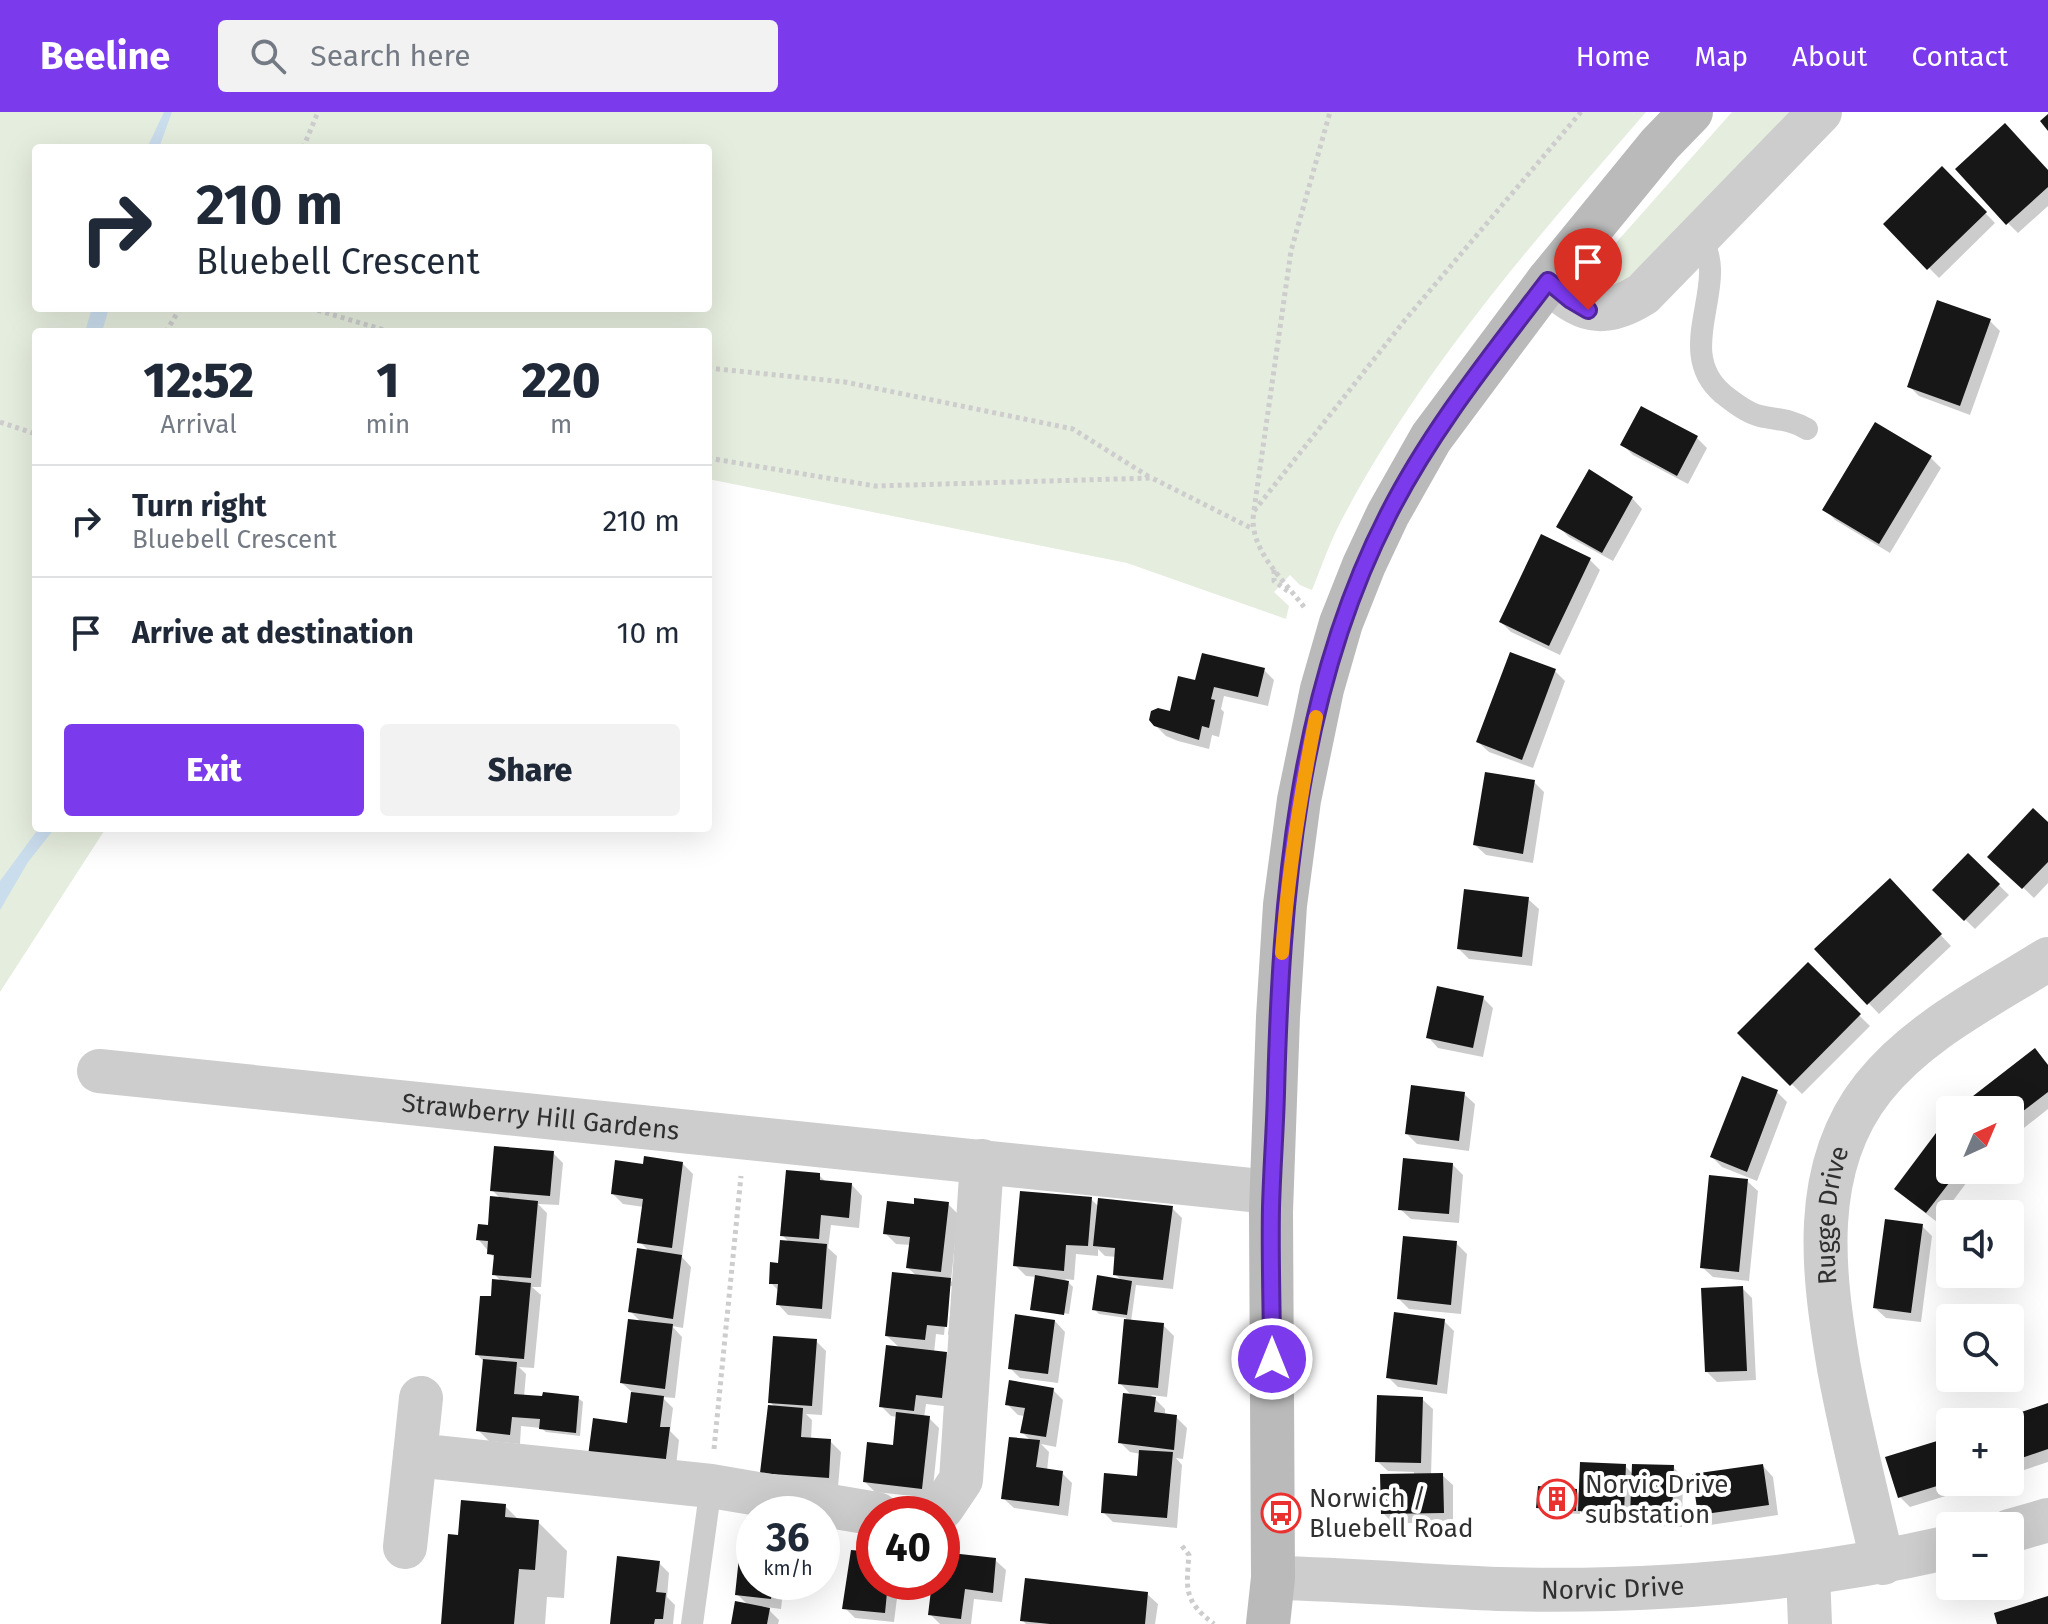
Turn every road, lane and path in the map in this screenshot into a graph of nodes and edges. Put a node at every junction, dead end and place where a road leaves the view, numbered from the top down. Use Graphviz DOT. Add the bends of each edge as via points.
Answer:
graph roads {
  1 [pos="318,112"];
  2 [pos="1330,112"];
  3 [pos="1581,112"];
  4 [pos="1691,112"];
  5 [pos="1820,112"];
  6 [pos="305,144"];
  7 [pos="1699,236"];
  8 [pos="1548,281"];
  9 [pos="324,312"];
  10 [pos="378,328"];
  11 [pos="712,368"];
  12 [pos="0,422"];
  13 [pos="1807,429"];
  14 [pos="32,433"];
  15 [pos="712,459"];
  16 [pos="1152,478"];
  17 [pos="1254,511"];
  18 [pos="1251,528"];
  19 [pos="1294,594"];
  20 [pos="2048,959"];
  21 [pos="99,1071"];
  22 [pos="982,1161"];
  23 [pos="741,1172"];
  24 [pos="1271,1192"];
  25 [pos="421,1398"];
  26 [pos="415,1455"];
  27 [pos="711,1486"];
  28 [pos="950,1496"];
  29 [pos="856,1510"];
  30 [pos="2048,1520"];
  31 [pos="2024,1527"];
  32 [pos="1182,1546"];
  33 [pos="405,1547"];
  34 [pos="1936,1550"];
  35 [pos="1883,1563"];
  36 [pos="1808,1574"];
  37 [pos="1273,1578"];
  38 [pos="692,1624"];
  39 [pos="1214,1624"];
  40 [pos="1268,1624"];
  41 [pos="1810,1624"];
  1 -- 6 [label="path"];
  2 -- 17 [label="path" via="1291,251"];
  3 -- 17 [label="path" via="1405,320"];
  4 -- 8 [label="street"];
  5 -- 7 [label="street"];
  7 -- 8 [label="street" via="1625,306 1588,310"];
  7 -- 13 [label="lane" via="1707,247 1710,269 1700,353 1706,372 1740,407 1759,416 1793,420"];
  8 -- 24 [label="street" via="1431,438 1388,514 1341,623 1299,800 1285,905"];
  9 -- 10 [label="path"];
  11 -- 16 [label="path" via="845,382 1073,429"];
  12 -- 14 [label="path"];
  15 -- 16 [label="path" via="875,486"];
  16 -- 18 [label="path"];
  17 -- 18 [label="path"];
  18 -- 19 [label="path"];
  20 -- 35 [label="street, Rugge Drive" via="1920,1040 1874,1087 1854,1116 1838,1158 1826,1208 1826,1293 1851,1434"];
  21 -- 22 [label="street, Strawberry Hill Gardens"];
  22 -- 24 [label="street, Strawberry Hill Gardens"];
  22 -- 28 [label="street" via="961,1480"];
  23 -- 27 [label="path"];
  24 -- 37 [label="street"];
  25 -- 26 [label="street"];
  26 -- 27 [label="street"];
  26 -- 33 [label="street"];
  27 -- 29 [label="street"];
  27 -- 38 [label="lane"];
  30 -- 31 [label="street"];
  32 -- 39 [label="path" via="1189,1555 1186,1591 1197,1611"];
  34 -- 35 [label="street, Norvic Drive"];
  35 -- 36 [label="street, Norvic Drive"];
  36 -- 37 [label="street, Norvic Drive" via="1651,1588 1500,1589"];
  36 -- 41 [label="street"];
  37 -- 40 [label="street"];
}
